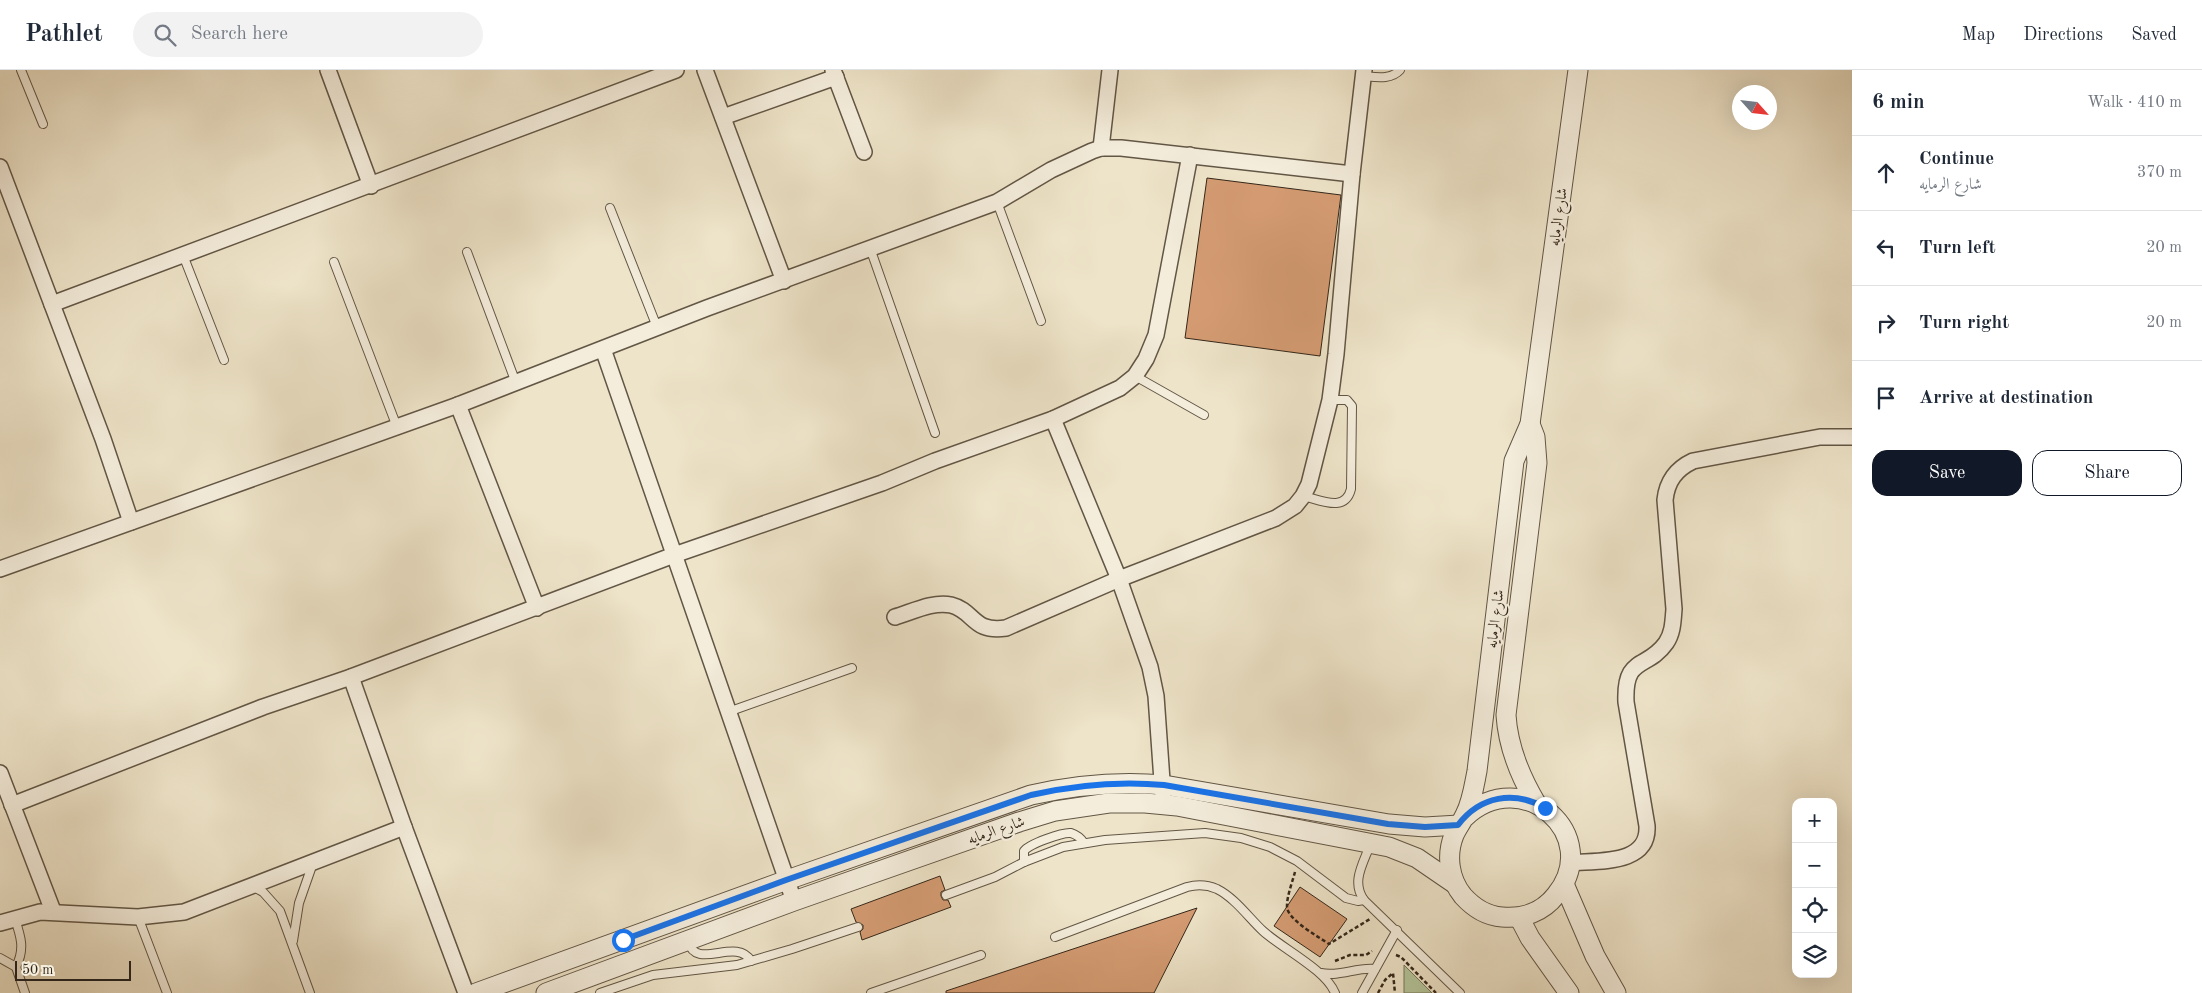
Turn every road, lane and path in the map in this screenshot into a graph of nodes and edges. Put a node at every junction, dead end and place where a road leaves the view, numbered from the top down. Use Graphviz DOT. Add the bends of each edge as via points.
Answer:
graph roads {
  1 [pos="21,70"];
  2 [pos="328,70"];
  3 [pos="676,70"];
  4 [pos="705,70"];
  5 [pos="1110,70"];
  6 [pos="1400,70"];
  7 [pos="1578,70"];
  8 [pos="834,73"];
  9 [pos="1364,73"];
  10 [pos="723,117"];
  11 [pos="43,124"];
  12 [pos="1100,148"];
  13 [pos="864,152"];
  14 [pos="1190,155"];
  15 [pos="0,167"];
  16 [pos="1352,174"];
  17 [pos="371,186"];
  18 [pos="997,202"];
  19 [pos="610,208"];
  20 [pos="870,248"];
  21 [pos="467,252"];
  22 [pos="183,255"];
  23 [pos="334,262"];
  24 [pos="784,281"];
  25 [pos="52,304"];
  26 [pos="1040,321"];
  27 [pos="657,327"];
  28 [pos="603,349"];
  29 [pos="224,360"];
  30 [pos="1135,376"];
  31 [pos="516,383"];
  32 [pos="1330,400"];
  33 [pos="458,405"];
  34 [pos="1204,416"];
  35 [pos="1053,419"];
  36 [pos="1530,424"];
  37 [pos="397,427"];
  38 [pos="935,433"];
  39 [pos="1852,438"];
  40 [pos="1303,496"];
  41 [pos="131,522"];
  42 [pos="674,555"];
  43 [pos="0,569"];
  44 [pos="1119,579"];
  45 [pos="537,608"];
  46 [pos="894,617"];
  47 [pos="852,668"];
  48 [pos="351,677"];
  49 [pos="728,712"];
  50 [pos="0,773"];
  51 [pos="1164,785"];
  52 [pos="1536,803"];
  53 [pos="1162,804"];
  54 [pos="12,805"];
  55 [pos="1462,821"];
  56 [pos="404,827"];
  57 [pos="1084,843"];
  58 [pos="1370,843"];
  59 [pos="1297,861"];
  60 [pos="313,862"];
  61 [pos="1024,862"];
  62 [pos="1569,863"];
  63 [pos="786,880"];
  64 [pos="1455,884"];
  65 [pos="1564,884"];
  66 [pos="252,886"];
  67 [pos="946,894"];
  68 [pos="794,900"];
  69 [pos="1364,900"];
  70 [pos="53,911"];
  71 [pos="1380,914"];
  72 [pos="138,917"];
  73 [pos="1519,917"];
  74 [pos="15,918"];
  75 [pos="0,923"];
  76 [pos="858,927"];
  77 [pos="1397,930"];
  78 [pos="1055,937"];
  79 [pos="688,941"];
  80 [pos="293,946"];
  81 [pos="1385,950"];
  82 [pos="981,955"];
  83 [pos="0,958"];
  84 [pos="751,961"];
  85 [pos="1331,962"];
  86 [pos="16,967"];
  87 [pos="1375,969"];
  88 [pos="1322,973"];
  89 [pos="25,993"];
  90 [pos="167,993"];
  91 [pos="310,993"];
  92 [pos="466,993"];
  93 [pos="476,993"];
  94 [pos="546,993"];
  95 [pos="600,993"];
  96 [pos="871,993"];
  97 [pos="1335,993"];
  98 [pos="1362,993"];
  99 [pos="1378,993"];
  100 [pos="1395,993"];
  101 [pos="1436,993"];
  102 [pos="1460,993"];
  103 [pos="1569,993"];
  104 [pos="1616,993"];
  1 -- 11 [label="lane"];
  2 -- 17 [label="street"];
  3 -- 17 [label="street"];
  4 -- 10 [label="street"];
  5 -- 12 [label="street"];
  6 -- 9 [label="lane" via="1396,75 1387,77"];
  7 -- 36 [label="street, شارع الرمايه"];
  8 -- 10 [label="street"];
  8 -- 13 [label="street"];
  9 -- 16 [label="street"];
  10 -- 24 [label="street"];
  12 -- 14 [label="street"];
  12 -- 18 [label="street" via="1051,170"];
  14 -- 16 [label="street"];
  14 -- 30 [label="street" via="1156,335"];
  15 -- 25 [label="street"];
  16 -- 32 [label="street"];
  17 -- 22 [label="street"];
  18 -- 20 [label="street"];
  18 -- 26 [label="lane"];
  19 -- 27 [label="lane"];
  20 -- 24 [label="street"];
  20 -- 38 [label="lane"];
  21 -- 31 [label="lane"];
  22 -- 25 [label="street"];
  22 -- 29 [label="lane"];
  23 -- 37 [label="lane"];
  24 -- 27 [label="street"];
  25 -- 41 [label="street"];
  27 -- 28 [label="street"];
  28 -- 31 [label="street"];
  28 -- 42 [label="street"];
  30 -- 34 [label="lane"];
  30 -- 35 [label="street" via="1120,388"];
  31 -- 33 [label="street"];
  32 -- 40 [label="street"];
  32 -- 40 [label="lane" via="1347,400 1352,406 1349,497 1339,503"];
  33 -- 37 [label="street"];
  33 -- 45 [label="street"];
  35 -- 42 [label="street"];
  35 -- 44 [label="street"];
  36 -- 52 [label="street, شارع الرمايه" via="1536,437 1537,463 1506,715 1507,732 1519,770"];
  36 -- 55 [label="street, شارع الرمايه" via="1514,461 1480,748 1474,787"];
  37 -- 41 [label="street"];
  39 -- 62 [label="street" via="1820,437 1693,461 1672,477 1665,500 1673,626 1666,642 1654,655 1639,662 1625,688 1646,839 1628,856"];
  40 -- 44 [label="street" via="1295,506 1276,518"];
  41 -- 43 [label="street"];
  42 -- 45 [label="street"];
  42 -- 49 [label="street"];
  44 -- 46 [label="street" via="1006,628 993,630 981,626 953,606 943,604"];
  44 -- 51 [label="street" via="1150,667 1156,696"];
  45 -- 48 [label="street"];
  47 -- 49 [label="lane"];
  48 -- 54 [label="street" via="263,707"];
  48 -- 56 [label="street"];
  49 -- 63 [label="street"];
  50 -- 54 [label="street"];
  51 -- 53 [label="street"];
  51 -- 55 [label="street, شارع الرمايه" via="1388,824 1425,827"];
  51 -- 63 [label="street, شارع الرمايه" via="1088,785 1031,795"];
  52 -- 55 [label="street" via="1515,797 1493,799 1473,809"];
  52 -- 62 [label="street" via="1560,823 1568,842"];
  53 -- 58 [label="street, شارع الرمايه"];
  53 -- 68 [label="street, شارع الرمايه" via="1109,803 1055,811"];
  54 -- 70 [label="street"];
  55 -- 64 [label="street" via="1449,854"];
  56 -- 60 [label="street"];
  56 -- 92 [label="street"];
  57 -- 59 [label="lane" via="1188,834 1223,835 1256,842"];
  57 -- 61 [label="lane"];
  57 -- 61 [label="lane" via="1078,836 1068,833 1030,845 1024,851"];
  58 -- 64 [label="street, شارع الرمايه" via="1417,858"];
  58 -- 69 [label="lane" via="1357,881 1358,891"];
  59 -- 69 [label="lane" via="1346,898"];
  59 -- 71 [label="path" via="1286,906 1288,912 1329,944"];
  60 -- 66 [label="street"];
  60 -- 80 [label="lane" via="298,903"];
  61 -- 67 [label="lane" via="995,877"];
  62 -- 65 [label="street"];
  63 -- 68 [label="street"];
  63 -- 93 [label="street, شارع الرمايه"];
  64 -- 73 [label="street" via="1466,900 1482,911 1500,917"];
  65 -- 73 [label="street" via="1545,906"];
  65 -- 104 [label="street" via="1595,956"];
  66 -- 72 [label="street" via="184,912"];
  66 -- 80 [label="lane" via="263,892 280,911"];
  68 -- 79 [label="street, شارع الرمايه"];
  69 -- 71 [label="lane"];
  70 -- 72 [label="street"];
  70 -- 74 [label="street"];
  71 -- 77 [label="lane"];
  72 -- 90 [label="lane"];
  73 -- 103 [label="street"];
  74 -- 75 [label="street"];
  74 -- 86 [label="lane" via="22,942"];
  76 -- 84 [label="lane"];
  77 -- 81 [label="lane"];
  77 -- 102 [label="lane"];
  78 -- 88 [label="lane" via="1187,887 1204,885 1225,894 1274,940"];
  79 -- 84 [label="lane" via="700,955 738,951"];
  79 -- 94 [label="street, شارع الرمايه"];
  80 -- 91 [label="lane"];
  81 -- 85 [label="path" via="1378,948"];
  81 -- 87 [label="lane"];
  81 -- 101 [label="path" via="1400,957"];
  82 -- 96 [label="lane"];
  83 -- 86 [label="lane"];
  84 -- 95 [label="lane" via="653,975"];
  86 -- 89 [label="lane"];
  87 -- 88 [label="lane" via="1336,975"];
  87 -- 98 [label="lane"];
  88 -- 97 [label="lane"];
  99 -- 100 [label="path" via="1393,973"];
}
